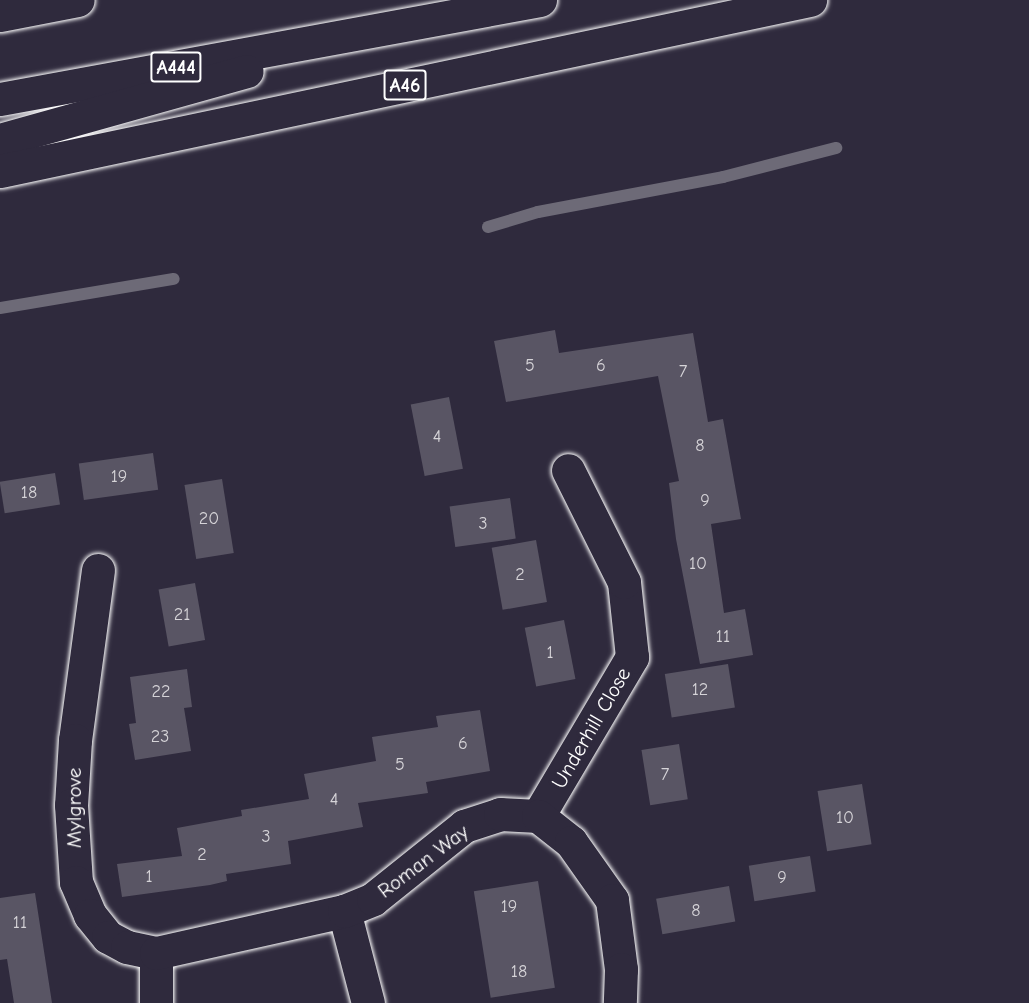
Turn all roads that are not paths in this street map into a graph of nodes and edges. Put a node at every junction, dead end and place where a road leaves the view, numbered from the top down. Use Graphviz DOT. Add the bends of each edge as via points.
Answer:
graph roads {
  1 [pos="78,0"];
  2 [pos="540,0"];
  3 [pos="810,0"];
  4 [pos="0,15"];
  5 [pos="351,36"];
  6 [pos="0,99"];
  7 [pos="0,140"];
  8 [pos="0,171"];
  9 [pos="568,470"];
  10 [pos="98,570"];
  11 [pos="538,816"];
  12 [pos="344,911"];
  13 [pos="156,953"];
  14 [pos="156,1003"];
  15 [pos="368,1003"];
  16 [pos="620,1003"];
  1 -- 4 [label="main road"];
  2 -- 5 [label="main road"];
  3 -- 8 [label="main road, A46"];
  5 -- 6 [label="main road, A444"];
  5 -- 7 [label="main road" via="202,86"];
  9 -- 11 [label="main road, Underhill Close" via="624,582 632,657"];
  10 -- 13 [label="main road, Mylgrove" via="75,740 71,805 76,882 90,915 108,937 127,947"];
  11 -- 12 [label="main road, Roman Way" via="500,814 464,826 373,899"];
  11 -- 16 [label="main road" via="571,843 612,900 621,969"];
  12 -- 13 [label="main road, Roman Way"];
  12 -- 15 [label="main road"];
  13 -- 14 [label="main road"];
}
